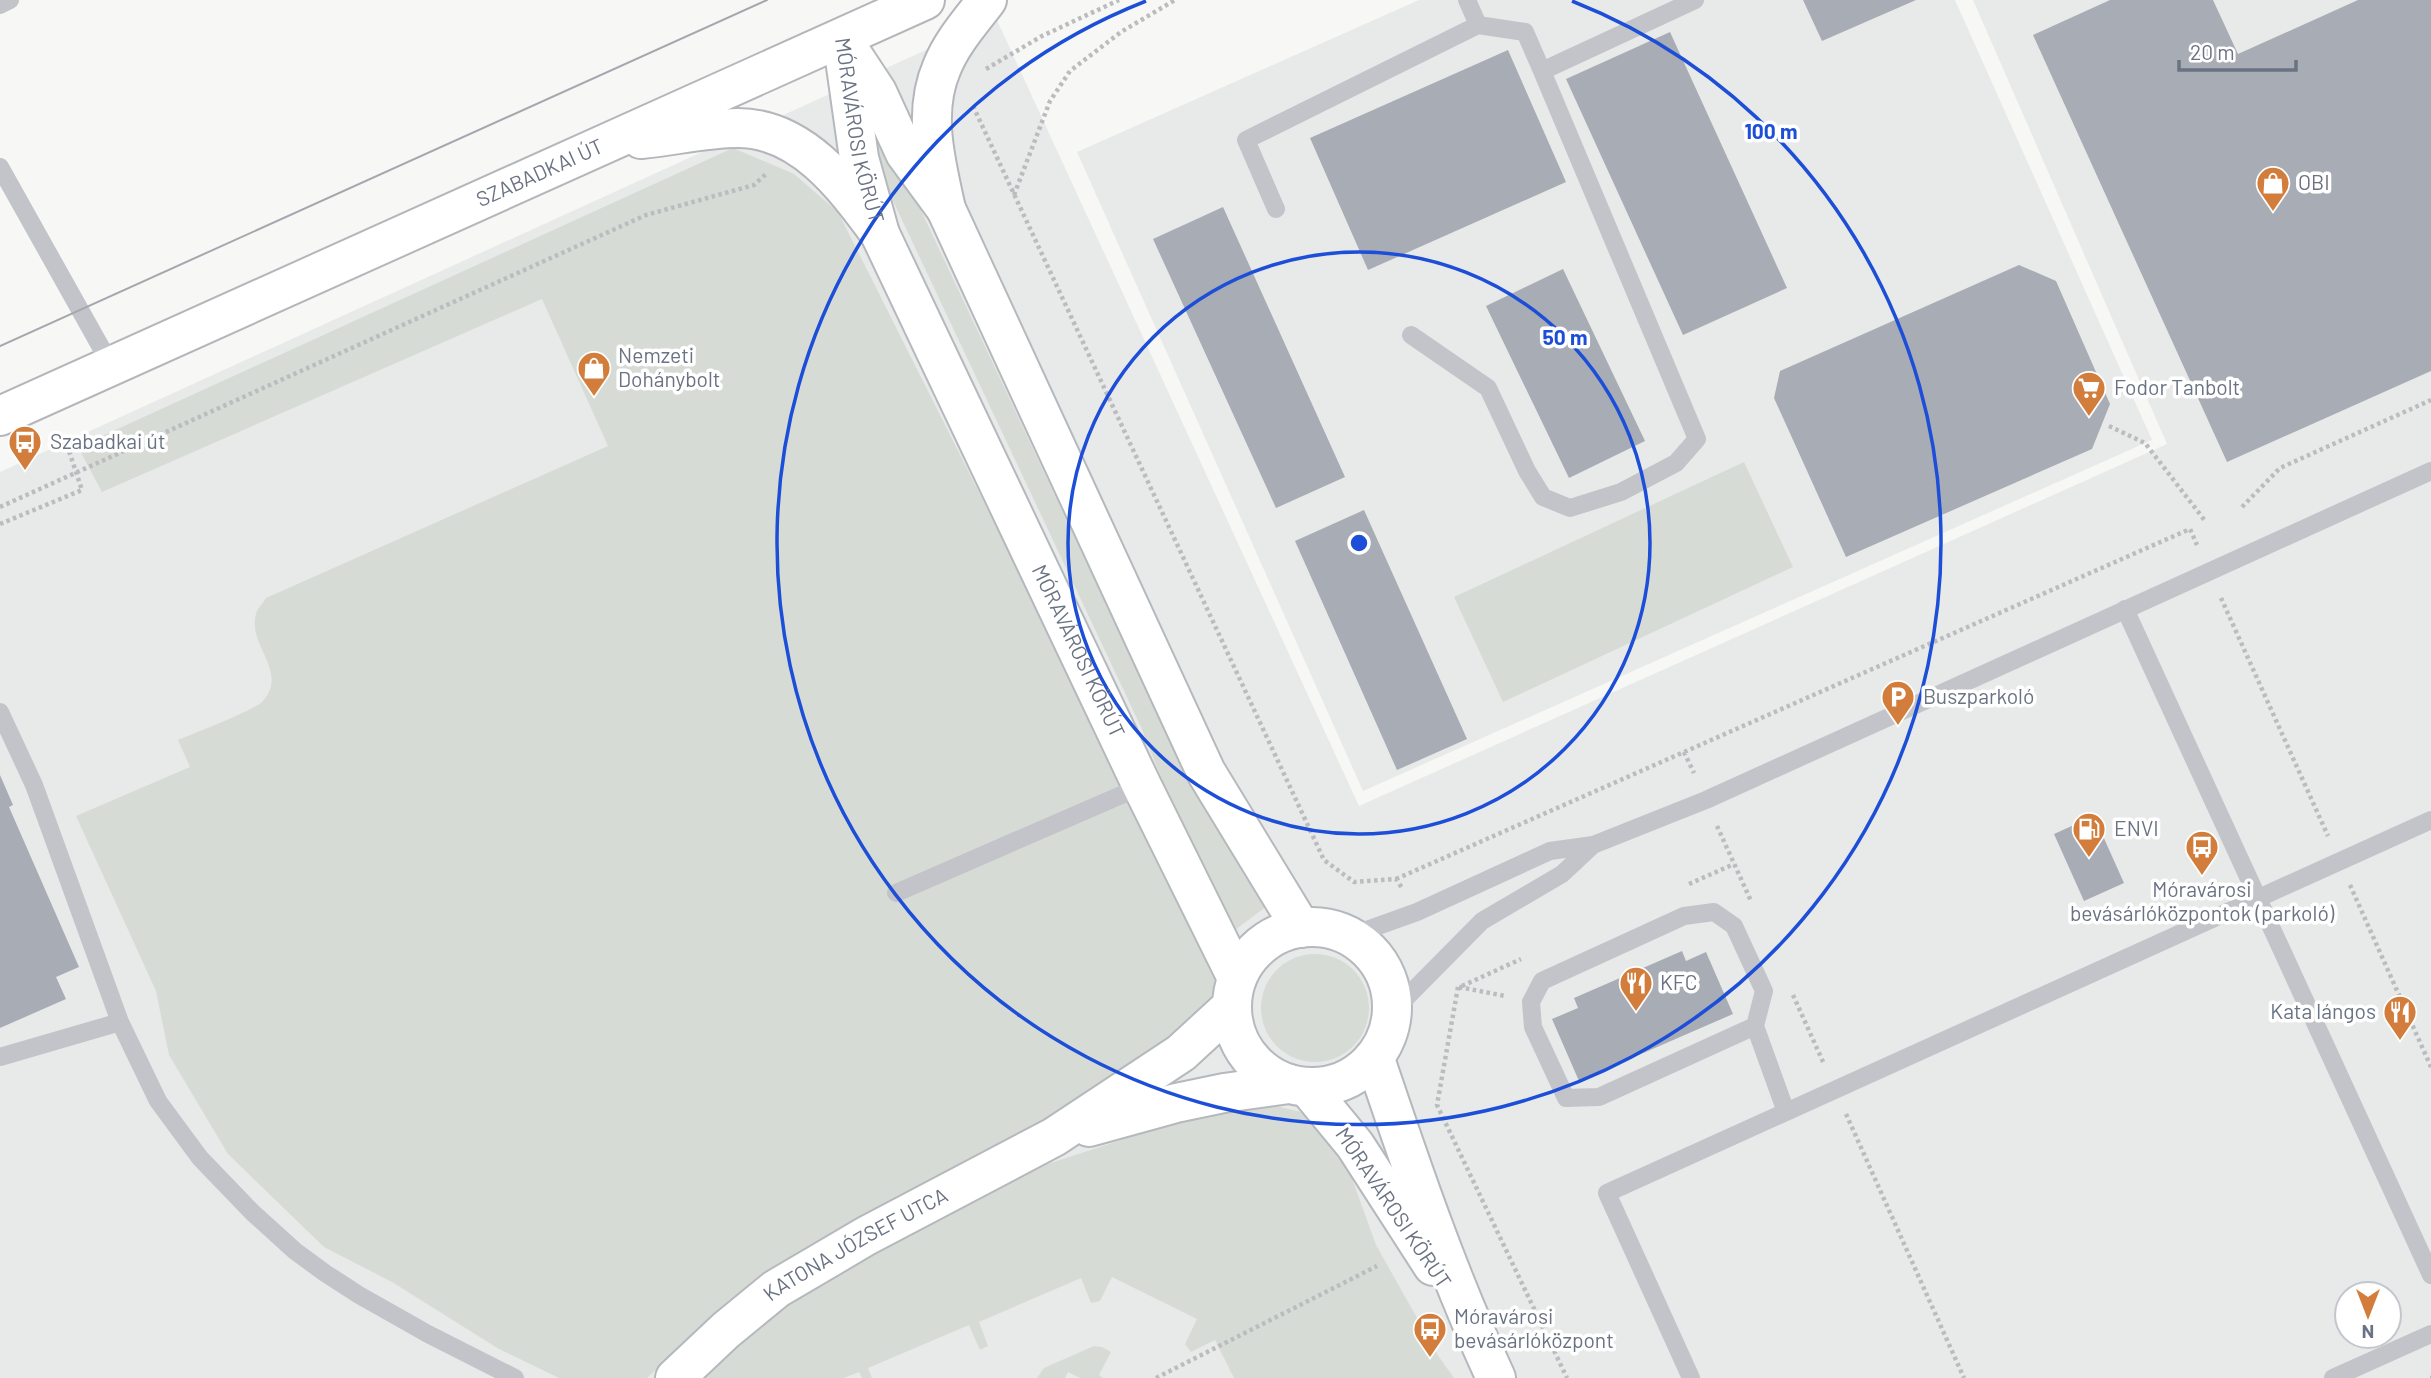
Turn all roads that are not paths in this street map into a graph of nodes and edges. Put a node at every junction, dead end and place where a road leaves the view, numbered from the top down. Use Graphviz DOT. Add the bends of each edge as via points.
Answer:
graph roads {
  1 [pos="10,0"];
  2 [pos="925,0"];
  3 [pos="987,0"];
  4 [pos="1466,0"];
  5 [pos="1695,0"];
  6 [pos="0,5"];
  7 [pos="1478,25"];
  8 [pos="842,38"];
  9 [pos="1542,71"];
  10 [pos="601,144"];
  11 [pos="0,167"];
  12 [pos="946,209"];
  13 [pos="1276,209"];
  14 [pos="880,234"];
  15 [pos="1411,335"];
  16 [pos="111,367"];
  17 [pos="0,416"];
  18 [pos="2431,471"];
  19 [pos="2125,609"];
  20 [pos="0,712"];
  21 [pos="1142,786"];
  22 [pos="2431,820"];
  23 [pos="1593,845"];
  24 [pos="896,893"];
  25 [pos="2259,898"];
  26 [pos="1301,928"];
  27 [pos="1350,936"];
  28 [pos="1234,993"];
  29 [pos="1393,1011"];
  30 [pos="120,1022"];
  31 [pos="1755,1026"];
  32 [pos="0,1057"];
  33 [pos="1375,1059"];
  34 [pos="1298,1086"];
  35 [pos="1786,1112"];
  36 [pos="1054,1138"];
  37 [pos="2431,1275"];
  38 [pos="1474,1331"];
  39 [pos="2431,1334"];
  40 [pos="515,1378"];
  41 [pos="675,1378"];
  42 [pos="1496,1378"];
  43 [pos="1691,1378"];
  44 [pos="2333,1378"];
  1 -- 6 [label="lane"];
  2 -- 8 [label="main road, SZABADKAI ÚT"];
  3 -- 12 [label="main road" via="942,65 934,91 933,149"];
  4 -- 7 [label="lane"];
  5 -- 9 [label="lane"];
  7 -- 9 [label="lane" via="1525,32"];
  7 -- 13 [label="lane" via="1246,140"];
  8 -- 10 [label="main road, SZABADKAI ÚT"];
  8 -- 12 [label="main road, MÓRAVÁROSI KÖRÚT" via="877,92 905,153"];
  8 -- 14 [label="main road, MÓRAVÁROSI KÖRÚT" via="859,158"];
  9 -- 15 [label="lane" via="1697,439 1676,463 1621,492 1570,508 1544,497 1488,388"];
  10 -- 14 [label="main road" via="740,128 766,133 796,145 830,172"];
  10 -- 16 [label="main road, SZABADKAI ÚT"];
  11 -- 16 [label="lane"];
  12 -- 26 [label="main road, MÓRAVÁROSI KÖRÚT" via="1206,772"];
  14 -- 21 [label="main road, MÓRAVÁROSI KÖRÚT"];
  16 -- 17 [label="main road, SZABADKAI ÚT"];
  18 -- 19 [label="lane"];
  19 -- 23 [label="lane" via="1706,800"];
  19 -- 25 [label="lane"];
  20 -- 30 [label="lane" via="34,785"];
  21 -- 24 [label="lane"];
  21 -- 28 [label="main road, MÓRAVÁROSI KÖRÚT"];
  22 -- 25 [label="lane"];
  23 -- 27 [label="lane" via="1550,851 1417,912"];
  23 -- 29 [label="lane" via="1562,874 1482,921"];
  25 -- 35 [label="lane"];
  25 -- 37 [label="lane"];
  26 -- 27 [label="main road" via="1327,928"];
  26 -- 28 [label="main road" via="1275,936 1252,954"];
  27 -- 29 [label="main road" via="1374,955 1389,981"];
  28 -- 34 [label="main road" via="1239,1040 1245,1049 1259,1068"];
  28 -- 36 [label="main road, KATONA JÓZSEF UTCA" via="1181,1053"];
  29 -- 33 [label="main road" via="1388,1036"];
  30 -- 32 [label="lane"];
  30 -- 40 [label="lane" via="158,1101 200,1158 295,1251 359,1295"];
  31 -- 31 [label="lane" via="1764,990 1734,926 1714,912 1684,916 1542,981 1531,1002 1533,1027 1566,1098 1599,1097"];
  31 -- 35 [label="lane"];
  33 -- 34 [label="main road" via="1356,1075 1333,1085"];
  33 -- 38 [label="main road, MÓRAVÁROSI KÖRÚT"];
  34 -- 36 [label="main road, KATONA JÓZSEF UTCA" via="1176,1102"];
  34 -- 38 [label="main road, MÓRAVÁROSI KÖRÚT" via="1355,1145"];
  35 -- 43 [label="lane" via="1607,1193"];
  36 -- 41 [label="main road, KATONA JÓZSEF UTCA" via="889,1223 776,1289"];
  38 -- 42 [label="main road, MÓRAVÁROSI KÖRÚT"];
  39 -- 44 [label="lane"];
}
